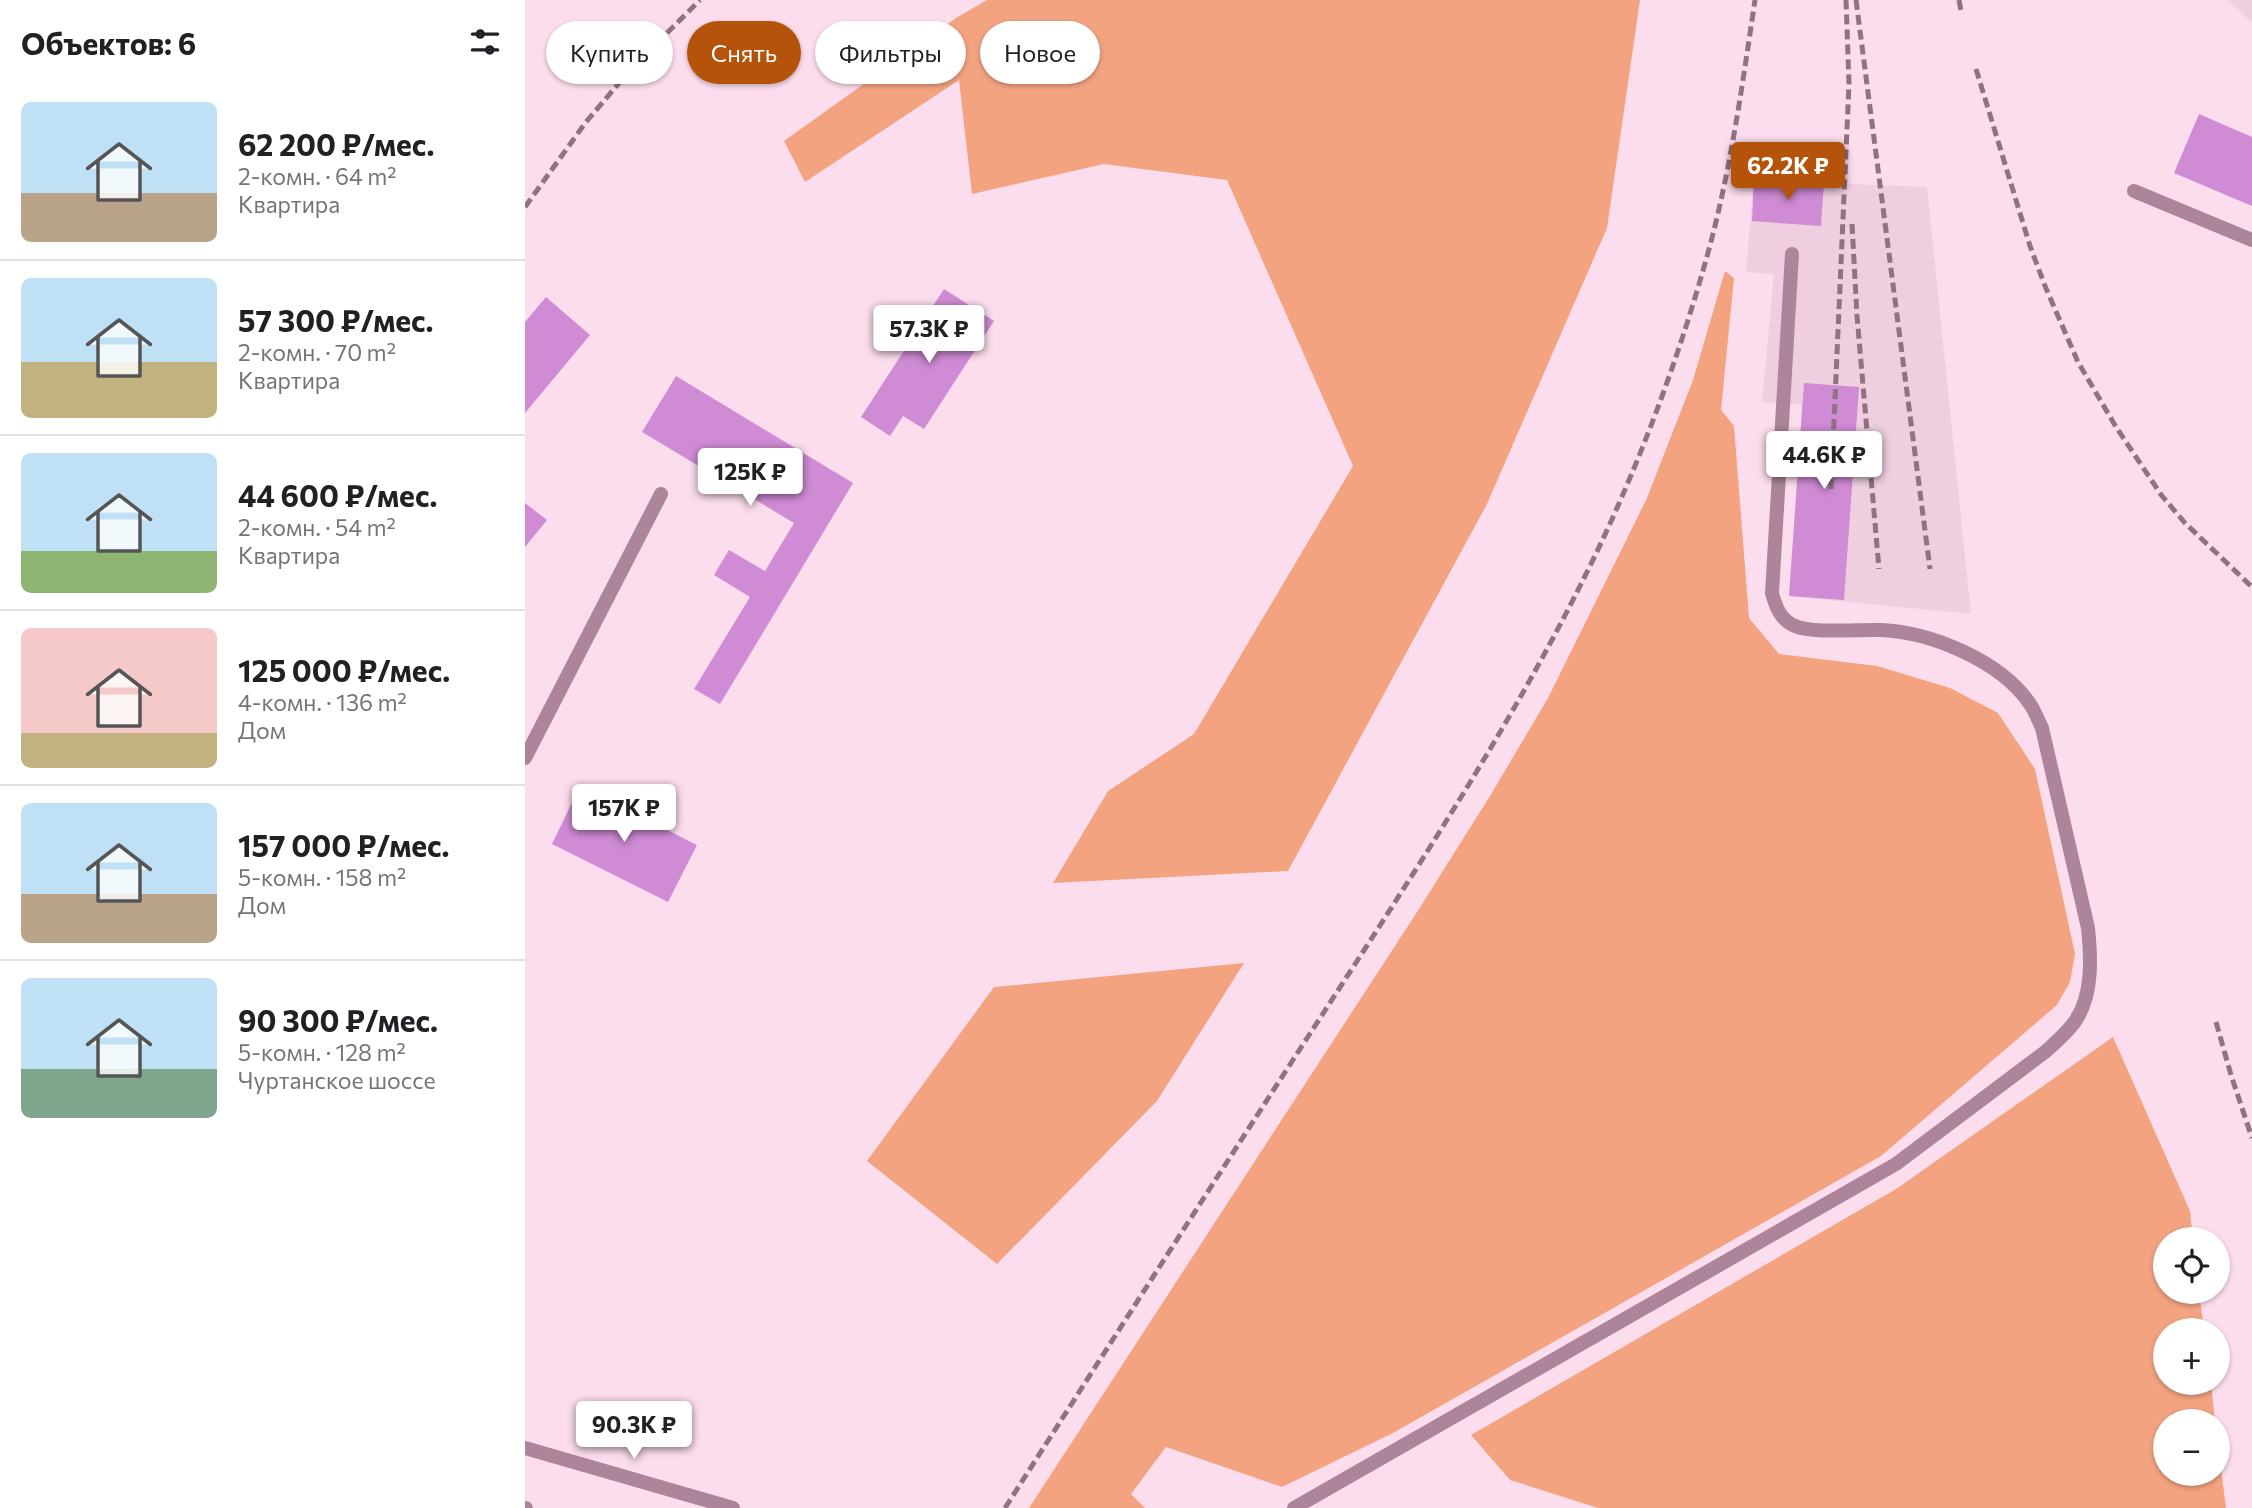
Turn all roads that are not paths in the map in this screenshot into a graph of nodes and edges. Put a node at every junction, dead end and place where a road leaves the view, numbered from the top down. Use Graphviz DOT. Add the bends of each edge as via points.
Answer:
graph roads {
  1 [pos="2134,191"];
  2 [pos="2252,240"];
  3 [pos="1792,254"];
  4 [pos="661,494"];
  5 [pos="525,758"];
  6 [pos="525,1448"];
  7 [pos="733,1508"];
  8 [pos="1294,1508"];
  1 -- 2 [label="street"];
  3 -- 8 [label="street" via="1772,593 1775,605 1783,620 1798,628 1883,630 1918,634 1948,645 2009,680 2031,704 2042,728 2088,928 2089,976 2077,1018 2045,1052 1896,1164"];
  4 -- 5 [label="street"];
  6 -- 7 [label="street"];
}
